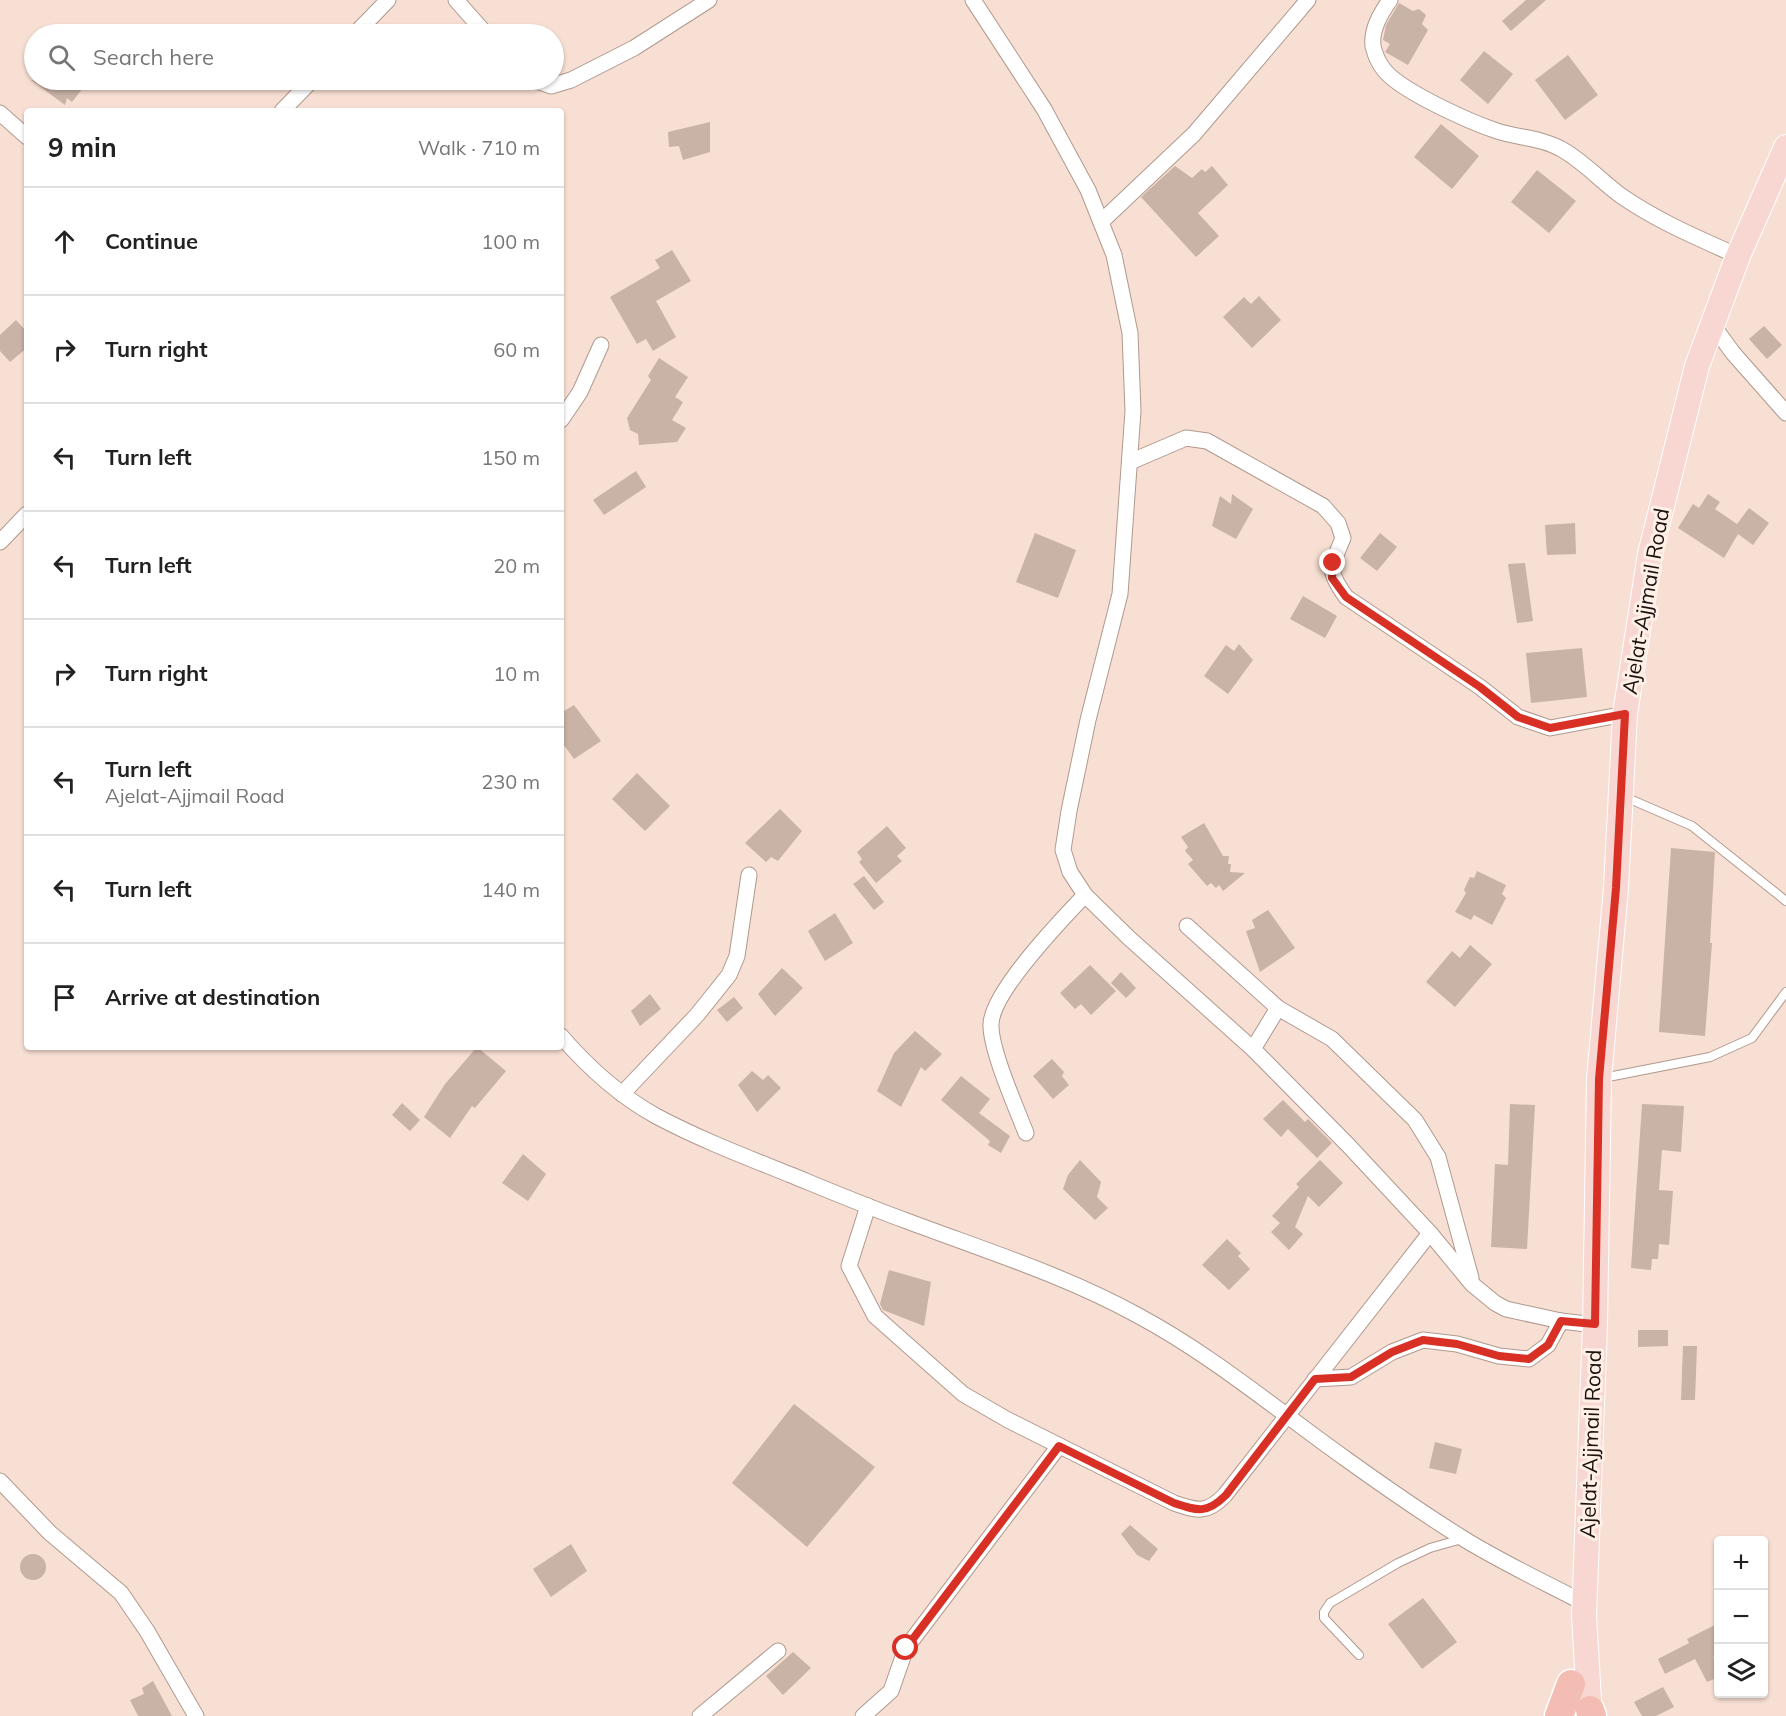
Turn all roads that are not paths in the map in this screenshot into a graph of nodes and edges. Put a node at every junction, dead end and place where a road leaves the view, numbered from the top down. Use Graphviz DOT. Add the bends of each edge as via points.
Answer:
graph roads {
  1 [pos="388,0"];
  2 [pos="456,0"];
  3 [pos="709,0"];
  4 [pos="973,0"];
  5 [pos="1308,0"];
  6 [pos="1390,0"];
  7 [pos="365,24"];
  8 [pos="477,24"];
  9 [pos="564,82"];
  10 [pos="302,90"];
  11 [pos="285,108"];
  12 [pos="0,113"];
  13 [pos="24,134"];
  14 [pos="1786,147"];
  15 [pos="1102,221"];
  16 [pos="1738,256"];
  17 [pos="1712,324"];
  18 [pos="601,345"];
  19 [pos="1786,413"];
  20 [pos="564,416"];
  21 [pos="1130,462"];
  22 [pos="24,517"];
  23 [pos="0,542"];
  24 [pos="1625,714"];
  25 [pos="1622,795"];
  26 [pos="749,875"];
  27 [pos="1085,895"];
  28 [pos="1786,901"];
  29 [pos="1187,926"];
  30 [pos="1786,992"];
  31 [pos="1278,1008"];
  32 [pos="564,1040"];
  33 [pos="1253,1049"];
  34 [pos="1599,1079"];
  35 [pos="622,1094"];
  36 [pos="1026,1133"];
  37 [pos="868,1206"];
  38 [pos="1430,1233"];
  39 [pos="1472,1284"];
  40 [pos="1561,1321"];
  41 [pos="1595,1324"];
  42 [pos="1315,1379"];
  43 [pos="1287,1414"];
  44 [pos="1059,1446"];
  45 [pos="1,1484"];
  46 [pos="1464,1539"];
  47 [pos="1584,1609"];
  48 [pos="778,1651"];
  49 [pos="1359,1655"];
  50 [pos="1571,1684"];
  51 [pos="707,1714"];
  52 [pos="1585,1714"];
  53 [pos="196,1716"];
  54 [pos="863,1716"];
  55 [pos="1558,1716"];
  1 -- 7 [label="street"];
  2 -- 8 [label="street"];
  3 -- 9 [label="street" via="634,48"];
  4 -- 15 [label="street" via="1044,109"];
  5 -- 15 [label="street" via="1194,134"];
  6 -- 16 [label="street" via="1374,32 1373,45 1386,72 1417,94 1468,119 1563,150 1621,195 1668,224"];
  10 -- 11 [label="street"];
  12 -- 13 [label="street"];
  14 -- 16 [label="main road, Ajelat-Ajjmail Road"];
  15 -- 21 [label="street" via="1114,255 1131,333"];
  16 -- 17 [label="main road, Ajelat-Ajjmail Road"];
  17 -- 19 [label="street"];
  17 -- 24 [label="main road, Ajelat-Ajjmail Road" via="1697,366 1650,554"];
  18 -- 20 [label="street" via="580,392"];
  21 -- 24 [label="street" via="1186,438 1207,441 1323,506 1338,523 1343,538 1333,563 1332,578 1346,597 1518,717 1550,728"];
  21 -- 27 [label="street" via="1120,594 1088,720 1063,850 1070,872"];
  22 -- 23 [label="street"];
  24 -- 25 [label="main road, Ajelat-Ajjmail Road"];
  25 -- 28 [label="lane" via="1692,826"];
  25 -- 34 [label="main road, Ajelat-Ajjmail Road"];
  26 -- 35 [label="street" via="737,956 729,975"];
  27 -- 33 [label="street"];
  27 -- 36 [label="street" via="1015,976 1001,996 991,1023 995,1048"];
  29 -- 31 [label="street"];
  30 -- 34 [label="lane" via="1752,1038 1710,1057"];
  31 -- 33 [label="street"];
  31 -- 39 [label="street" via="1332,1039 1415,1120 1438,1157"];
  32 -- 35 [label="street"];
  33 -- 38 [label="street"];
  34 -- 41 [label="main road, Ajelat-Ajjmail Road"];
  35 -- 37 [label="street" via="655,1115 729,1150"];
  37 -- 43 [label="street" via="1020,1262 1138,1315"];
  37 -- 44 [label="street" via="849,1266 875,1316 963,1394"];
  38 -- 39 [label="street"];
  38 -- 42 [label="street"];
  39 -- 40 [label="street" via="1506,1308"];
  40 -- 41 [label="street"];
  40 -- 42 [label="street" via="1548,1345 1529,1359 1423,1340 1392,1352 1351,1377"];
  41 -- 47 [label="main road, Ajelat-Ajjmail Road"];
  42 -- 43 [label="street"];
  43 -- 44 [label="street" via="1226,1495 1204,1510 1174,1503"];
  43 -- 46 [label="street"];
  44 -- 54 [label="street" via="906,1648 891,1691"];
  45 -- 53 [label="street" via="50,1533 121,1593"];
  46 -- 47 [label="street"];
  46 -- 49 [label="lane" via="1430,1548 1398,1563 1330,1603 1324,1618"];
  47 -- 50 [label="main road"];
  47 -- 52 [label="main road"];
  48 -- 51 [label="street"];
  50 -- 52 [label="main road"];
  50 -- 55 [label="highway"];
}
